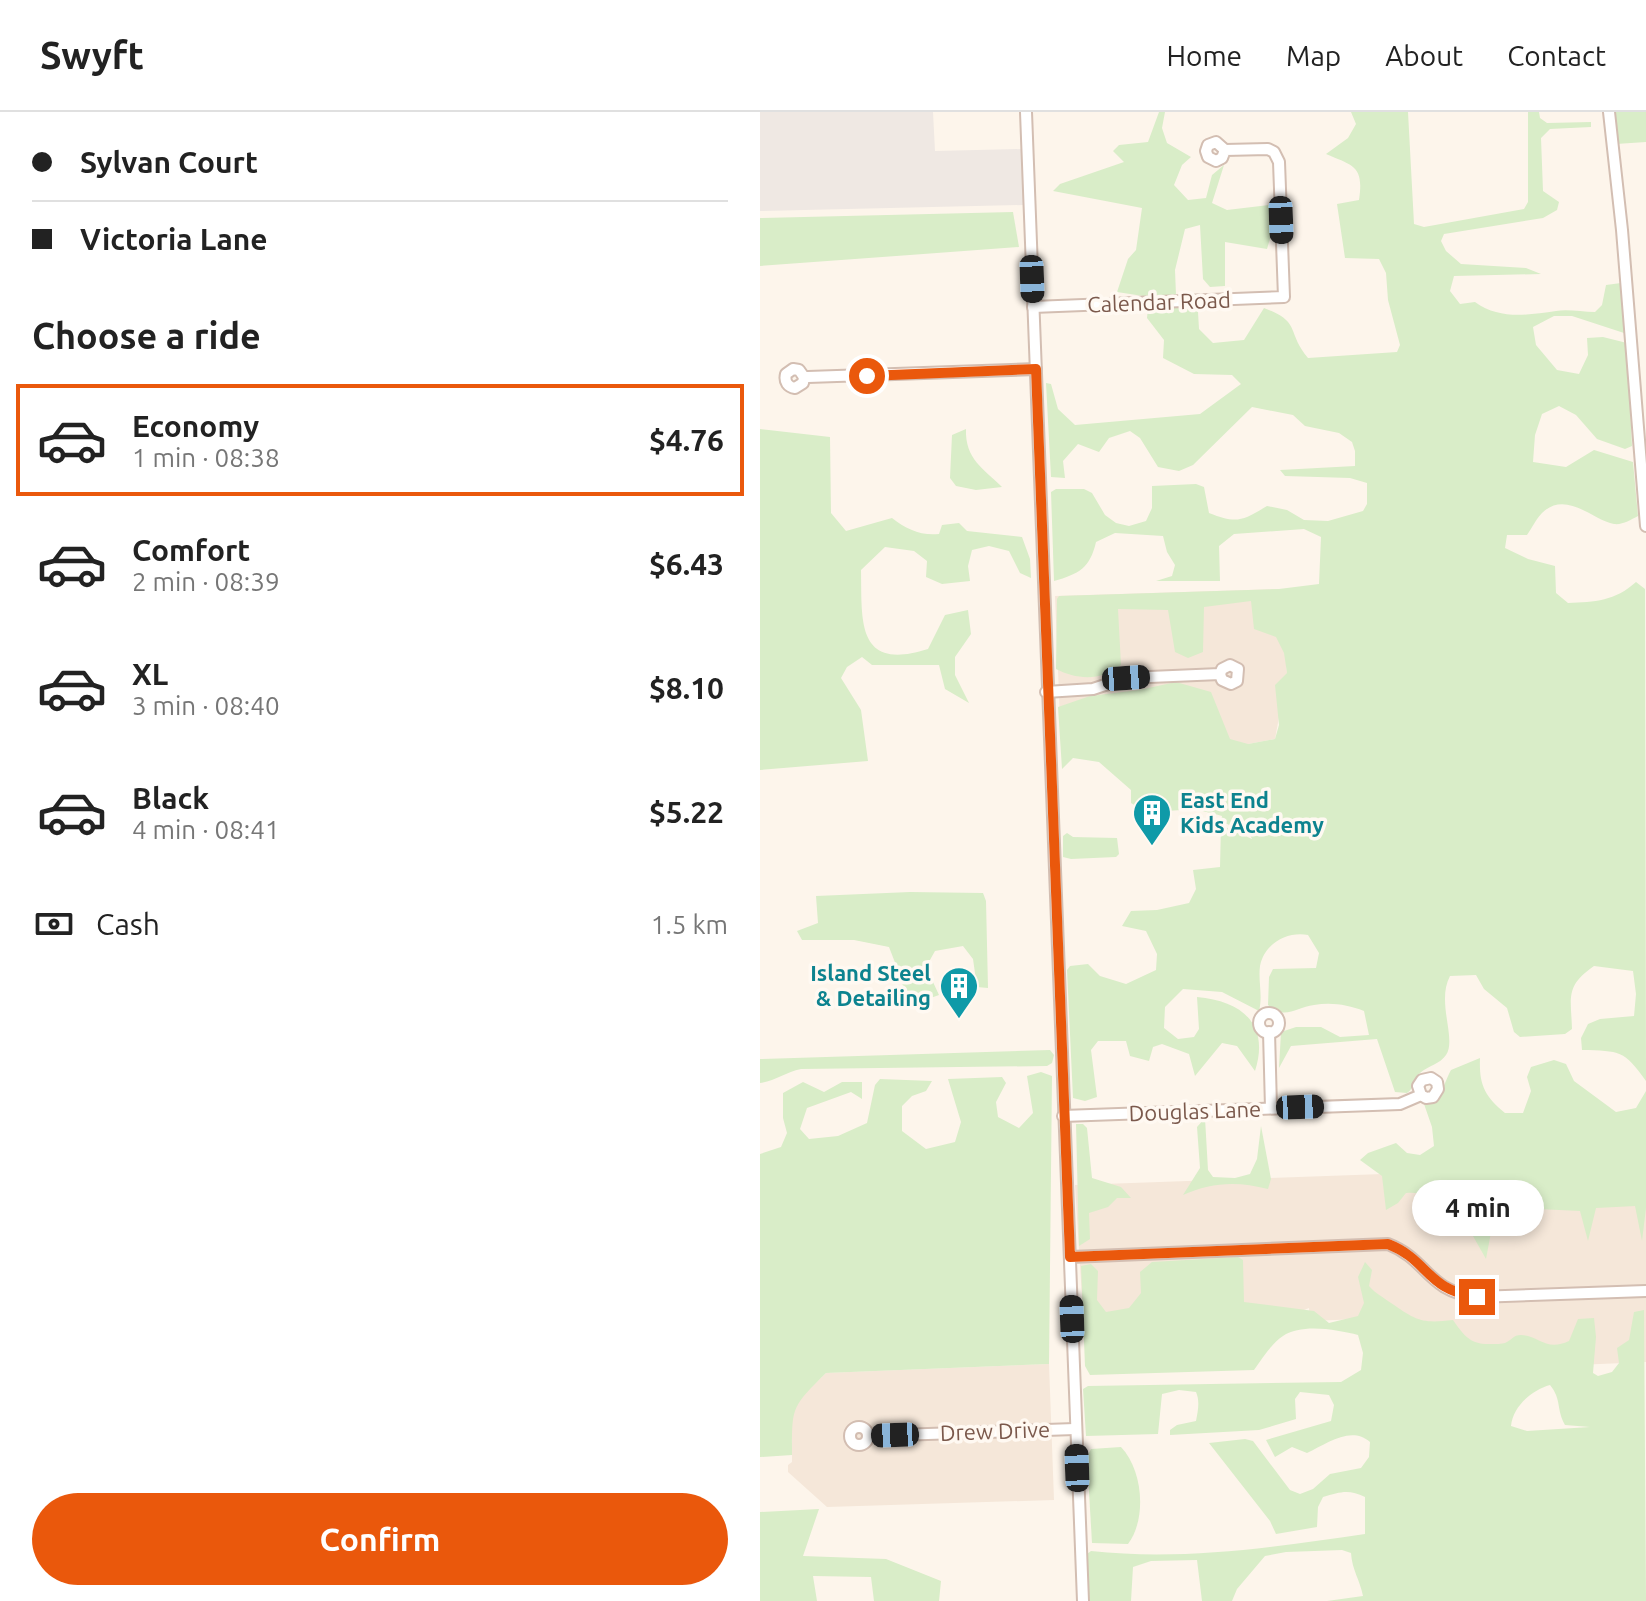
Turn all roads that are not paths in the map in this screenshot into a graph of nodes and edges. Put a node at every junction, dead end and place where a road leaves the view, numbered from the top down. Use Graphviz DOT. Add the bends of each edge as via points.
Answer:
graph roads {
  1 [pos="1026,112"];
  2 [pos="1609,112"];
  3 [pos="1225,150"];
  4 [pos="1033,307"];
  5 [pos="1036,369"];
  6 [pos="804,377"];
  7 [pos="1646,526"];
  8 [pos="1220,674"];
  9 [pos="1046,692"];
  10 [pos="1269,1032"];
  11 [pos="1421,1095"];
  12 [pos="1271,1108"];
  13 [pos="1063,1116"];
  14 [pos="1070,1257"];
  15 [pos="1646,1291"];
  16 [pos="1075,1429"];
  17 [pos="868,1436"];
  18 [pos="1083,1601"];
  1 -- 4 [label="street"];
  2 -- 7 [label="street"];
  3 -- 4 [label="street, Calendar Road" via="1268,149 1279,162 1284,297"];
  4 -- 5 [label="street"];
  5 -- 6 [label="street"];
  5 -- 9 [label="street"];
  8 -- 9 [label="street" via="1126,678 1093,689"];
  9 -- 13 [label="street"];
  10 -- 12 [label="street"];
  11 -- 12 [label="street, Douglas Lane" via="1400,1104"];
  12 -- 13 [label="street, Douglas Lane"];
  13 -- 14 [label="street"];
  14 -- 15 [label="street" via="1388,1244 1459,1295"];
  14 -- 16 [label="street"];
  16 -- 17 [label="street, Drew Drive"];
  16 -- 18 [label="street"];
}
